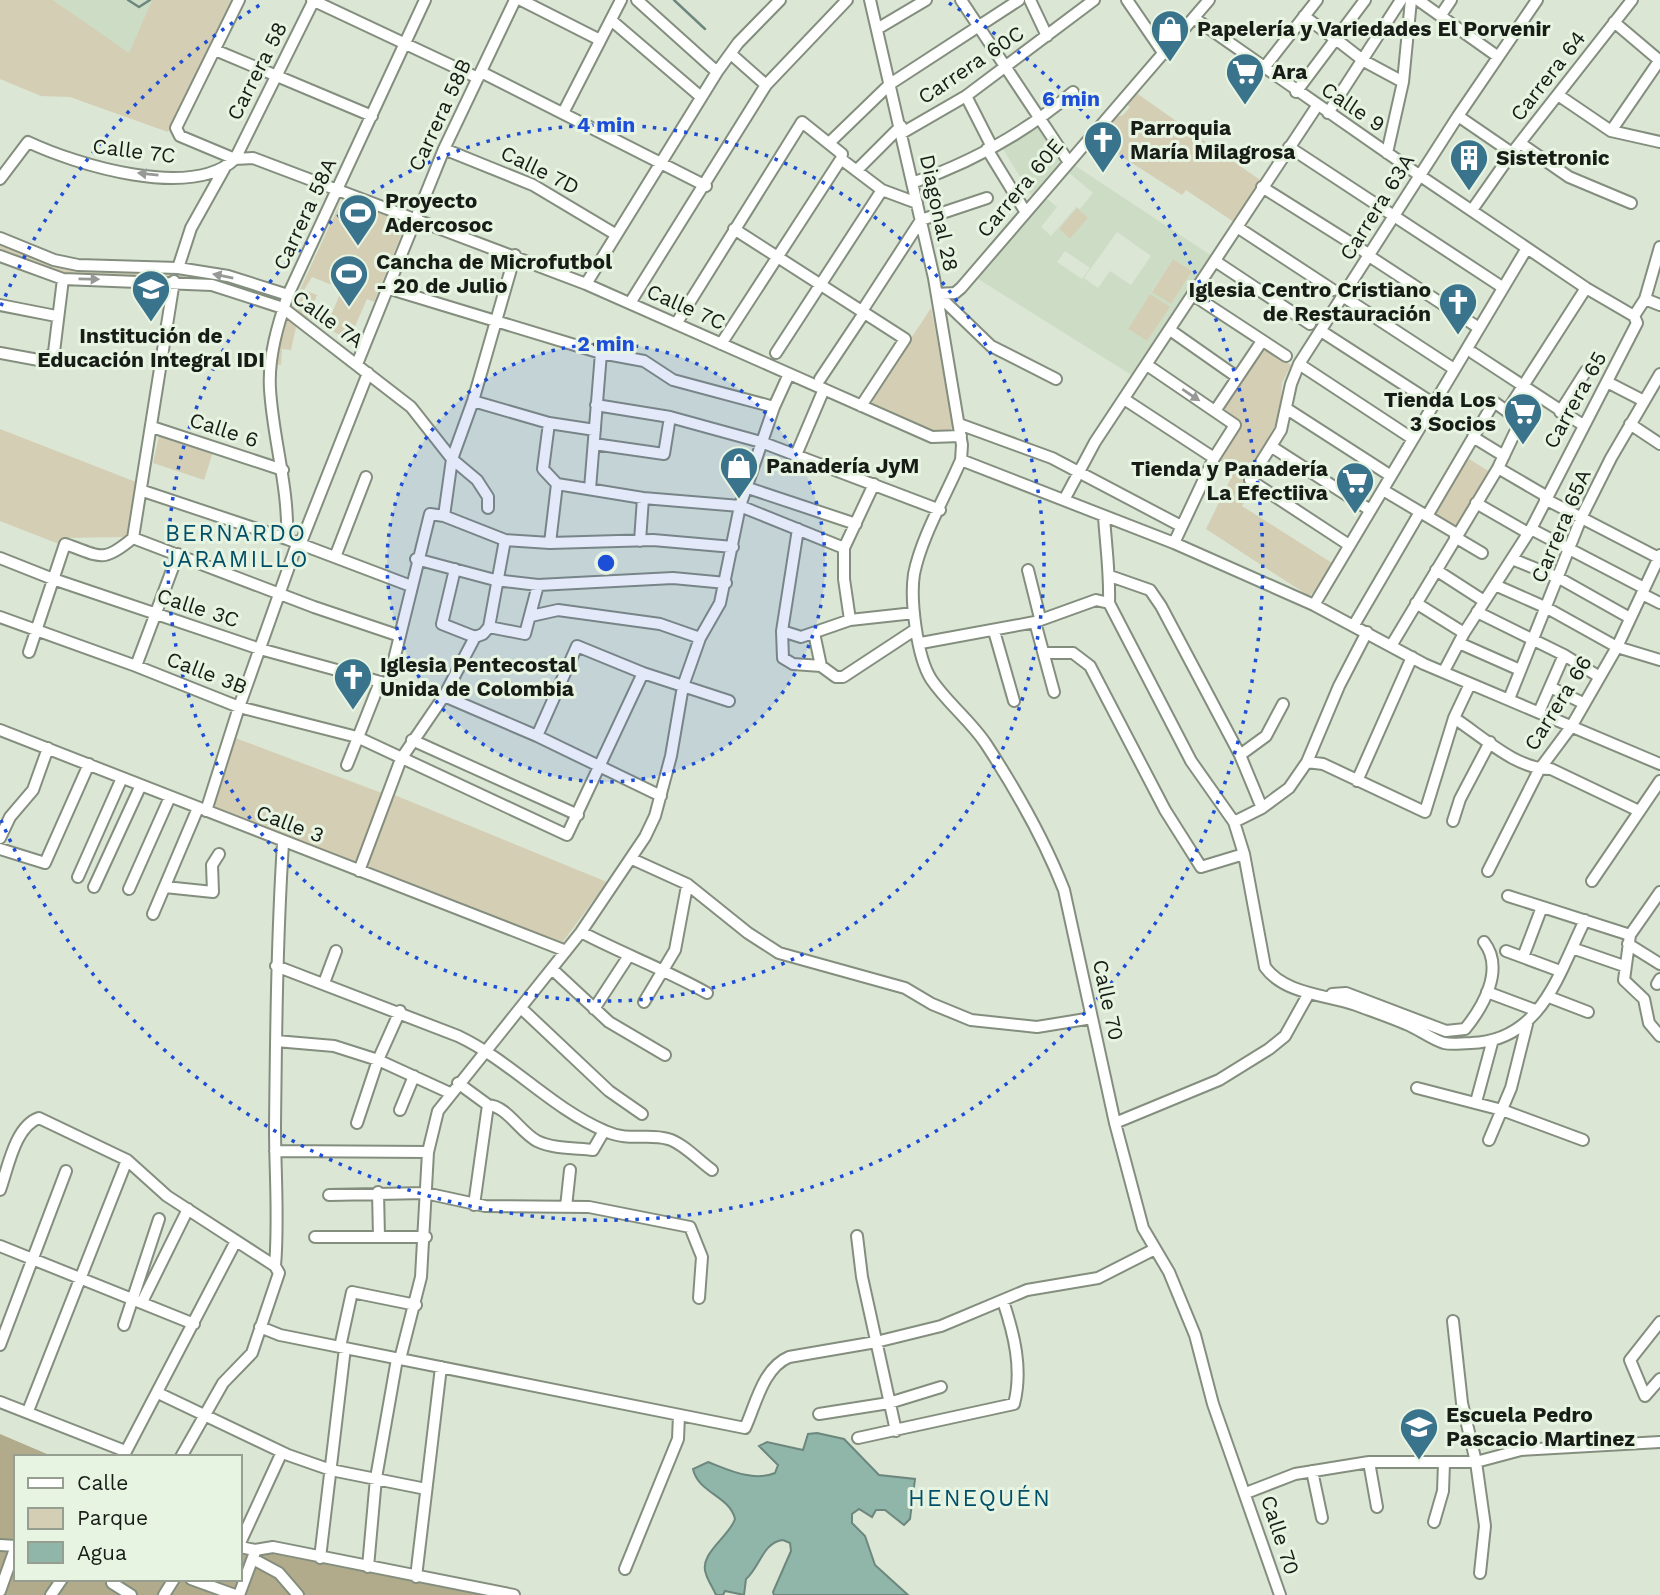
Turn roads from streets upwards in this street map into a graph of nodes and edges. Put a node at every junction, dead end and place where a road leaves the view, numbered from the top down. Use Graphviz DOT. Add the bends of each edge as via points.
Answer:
graph roads {
  1 [pos="239,0"];
  2 [pos="313,0"];
  3 [pos="425,0"];
  4 [pos="518,0"];
  5 [pos="621,0"];
  6 [pos="637,0"];
  7 [pos="780,0"];
  8 [pos="847,0"];
  9 [pos="870,0"];
  10 [pos="926,0"];
  11 [pos="961,0"];
  12 [pos="1019,0"];
  13 [pos="1030,0"];
  14 [pos="1094,0"];
  15 [pos="1127,0"];
  16 [pos="1208,0"];
  17 [pos="1317,0"];
  18 [pos="1365,0"];
  19 [pos="1401,0"];
  20 [pos="1411,0"];
  21 [pos="1418,0"];
  22 [pos="1451,0"];
  23 [pos="1537,0"];
  24 [pos="1632,0"];
  25 [pos="1441,15"];
  26 [pos="1304,16"];
  27 [pos="1194,18"];
  28 [pos="611,20"];
  29 [pos="1614,22"];
  30 [pos="979,26"];
  31 [pos="877,29"];
  32 [pos="1047,36"];
  33 [pos="1336,39"];
  34 [pos="600,40"];
  35 [pos="405,42"];
  36 [pos="215,50"];
  37 [pos="731,54"];
  38 [pos="1164,54"];
  39 [pos="1497,57"];
  40 [pos="1364,61"];
  41 [pos="1660,61"];
  42 [pos="1005,67"];
  43 [pos="1263,69"];
  44 [pos="717,72"];
  45 [pos="480,75"];
  46 [pos="276,77"];
  47 [pos="1403,82"];
  48 [pos="890,83"];
  49 [pos="766,85"];
  50 [pos="1073,92"];
  51 [pos="1296,92"];
  52 [pos="1558,95"];
  53 [pos="966,96"];
  54 [pos="701,97"];
  55 [pos="1317,106"];
  56 [pos="563,113"];
  57 [pos="1328,113"];
  58 [pos="372,116"];
  59 [pos="1458,116"];
  60 [pos="1038,119"];
  61 [pos="901,130"];
  62 [pos="1611,131"];
  63 [pos="1660,142"];
  64 [pos="829,143"];
  65 [pos="1520,143"];
  66 [pos="1289,147"];
  67 [pos="990,148"];
  68 [pos="444,149"];
  69 [pos="1387,153"];
  70 [pos="1512,153"];
  71 [pos="235,159"];
  72 [pos="841,159"];
  73 [pos="1068,160"];
  74 [pos="660,164"];
  75 [pos="224,169"];
  76 [pos="857,170"];
  77 [pos="1419,176"];
  78 [pos="0,179"];
  79 [pos="912,183"];
  80 [pos="706,186"];
  81 [pos="1262,187"];
  82 [pos="882,190"];
  83 [pos="337,191"];
  84 [pos="987,198"];
  85 [pos="917,203"];
  86 [pos="1631,203"];
  87 [pos="1472,210"];
  88 [pos="1025,211"];
  89 [pos="1394,217"];
  90 [pos="414,218"];
  91 [pos="921,220"];
  92 [pos="1237,227"];
  93 [pos="734,229"];
  94 [pos="615,234"];
  95 [pos="0,237"];
  96 [pos="1660,247"];
  97 [pos="1527,248"];
  98 [pos="515,255"];
  99 [pos="1369,255"];
  100 [pos="0,256"];
  101 [pos="778,256"];
  102 [pos="1215,261"];
  103 [pos="178,268"];
  104 [pos="63,279"];
  105 [pos="174,281"];
  106 [pos="586,284"];
  107 [pos="821,285"];
  108 [pos="1502,287"];
  109 [pos="387,288"];
  110 [pos="1586,288"];
  111 [pos="1333,290"];
  112 [pos="937,294"];
  113 [pos="288,295"];
  114 [pos="1193,295"];
  115 [pos="1344,297"];
  116 [pos="1645,299"];
  117 [pos="630,303"];
  118 [pos="1660,304"];
  119 [pos="0,305"];
  120 [pos="284,308"];
  121 [pos="863,312"];
  122 [pos="56,316"];
  123 [pos="1634,316"];
  124 [pos="496,321"];
  125 [pos="676,324"];
  126 [pos="1310,324"];
  127 [pos="1479,328"];
  128 [pos="1170,330"];
  129 [pos="1321,331"];
  130 [pos="1262,341"];
  131 [pos="721,344"];
  132 [pos="0,353"];
  133 [pos="600,353"];
  134 [pos="776,353"];
  135 [pos="1473,354"];
  136 [pos="1286,356"];
  137 [pos="357,364"];
  138 [pos="1299,364"];
  139 [pos="1147,365"];
  140 [pos="1454,369"];
  141 [pos="1586,371"];
  142 [pos="368,373"];
  143 [pos="789,374"];
  144 [pos="1660,374"];
  145 [pos="1237,377"];
  146 [pos="1056,379"];
  147 [pos="1607,382"];
  148 [pos="822,384"];
  149 [pos="1523,387"];
  150 [pos="1124,399"];
  151 [pos="473,401"];
  152 [pos="1644,401"];
  153 [pos="1434,404"];
  154 [pos="596,405"];
  155 [pos="861,406"];
  156 [pos="774,407"];
  157 [pos="1287,409"];
  158 [pos="1215,411"];
  159 [pos="1507,411"];
  160 [pos="1560,412"];
  161 [pos="670,417"];
  162 [pos="549,423"];
  163 [pos="1630,424"];
  164 [pos="1583,425"];
  165 [pos="152,427"];
  166 [pos="594,429"];
  167 [pos="960,430"];
  168 [pos="1473,437"];
  169 [pos="1413,439"];
  170 [pos="761,442"];
  171 [pos="594,444"];
  172 [pos="1660,444"];
  173 [pos="1272,447"];
  174 [pos="796,455"];
  175 [pos="1504,456"];
  176 [pos="1214,458"];
  177 [pos="452,459"];
  178 [pos="961,460"];
  179 [pos="1498,468"];
  180 [pos="284,470"];
  181 [pos="1079,472"];
  182 [pos="1391,476"];
  183 [pos="366,477"];
  184 [pos="557,484"];
  185 [pos="874,484"];
  186 [pos="748,488"];
  187 [pos="590,489"];
  188 [pos="1383,490"];
  189 [pos="143,491"];
  190 [pos="643,498"];
  191 [pos="1546,498"];
  192 [pos="1064,500"];
  193 [pos="1476,503"];
  194 [pos="740,506"];
  195 [pos="488,508"];
  196 [pos="940,510"];
  197 [pos="1370,510"];
  198 [pos="1423,514"];
  199 [pos="444,516"];
  200 [pos="1104,516"];
  201 [pos="1581,516"];
  202 [pos="856,524"];
  203 [pos="1181,526"];
  204 [pos="798,529"];
  205 [pos="1529,531"];
  206 [pos="1456,536"];
  207 [pos="133,538"];
  208 [pos="505,540"];
  209 [pos="640,541"];
  210 [pos="295,542"];
  211 [pos="550,543"];
  212 [pos="1174,543"];
  213 [pos="1349,545"];
  214 [pos="733,547"];
  215 [pos="1569,547"];
  216 [pos="844,548"];
  217 [pos="1482,553"];
  218 [pos="178,554"];
  219 [pos="1659,556"];
  220 [pos="335,557"];
  221 [pos="0,558"];
  222 [pos="416,559"];
  223 [pos="1508,564"];
  224 [pos="455,569"];
  225 [pos="1028,570"];
  226 [pos="1436,570"];
  227 [pos="1110,576"];
  228 [pos="1559,578"];
  229 [pos="52,579"];
  230 [pos="495,580"];
  231 [pos="726,583"];
  232 [pos="538,585"];
  233 [pos="1494,585"];
  234 [pos="411,586"];
  235 [pos="1643,592"];
  236 [pos="279,593"];
  237 [pos="1484,601"];
  238 [pos="1109,603"];
  239 [pos="1416,603"];
  240 [pos="1660,603"];
  241 [pos="1314,605"];
  242 [pos="1547,608"];
  243 [pos="1477,612"];
  244 [pos="914,613"];
  245 [pos="156,615"];
  246 [pos="531,616"];
  247 [pos="0,618"];
  248 [pos="1630,618"];
  249 [pos="850,620"];
  250 [pos="1037,620"];
  251 [pos="1354,625"];
  252 [pos="488,627"];
  253 [pos="916,629"];
  254 [pos="35,631"];
  255 [pos="782,631"];
  256 [pos="993,631"];
  257 [pos="1367,632"];
  258 [pos="814,633"];
  259 [pos="400,635"];
  260 [pos="475,637"];
  261 [pos="700,638"];
  262 [pos="1462,638"];
  263 [pos="1533,639"];
  264 [pos="921,643"];
  265 [pos="1391,646"];
  266 [pos="1616,647"];
  267 [pos="260,649"];
  268 [pos="29,652"];
  269 [pos="1044,653"];
  270 [pos="1564,655"];
  271 [pos="1412,657"];
  272 [pos="1660,660"];
  273 [pos="136,666"];
  274 [pos="821,666"];
  275 [pos="1520,670"];
  276 [pos="1444,671"];
  277 [pos="643,673"];
  278 [pos="1598,676"];
  279 [pos="384,683"];
  280 [pos="1470,684"];
  281 [pos="683,686"];
  282 [pos="1550,687"];
  283 [pos="1054,692"];
  284 [pos="444,696"];
  285 [pos="1509,699"];
  286 [pos="729,701"];
  287 [pos="1014,701"];
  288 [pos="1583,703"];
  289 [pos="1283,704"];
  290 [pos="239,707"];
  291 [pos="1539,712"];
  292 [pos="1454,718"];
  293 [pos="1571,727"];
  294 [pos="0,730"];
  295 [pos="537,736"];
  296 [pos="357,737"];
  297 [pos="412,740"];
  298 [pos="1490,741"];
  299 [pos="48,748"];
  300 [pos="1240,755"];
  301 [pos="401,759"];
  302 [pos="1307,762"];
  303 [pos="89,764"];
  304 [pos="1660,764"];
  305 [pos="347,765"];
  306 [pos="601,767"];
  307 [pos="1539,770"];
  308 [pos="122,778"];
  309 [pos="1357,781"];
  310 [pos="1660,781"];
  311 [pos="141,785"];
  312 [pos="661,796"];
  313 [pos="170,797"];
  314 [pos="1262,808"];
  315 [pos="202,810"];
  316 [pos="1639,811"];
  317 [pos="578,815"];
  318 [pos="1453,821"];
  319 [pos="1234,822"];
  320 [pos="0,838"];
  321 [pos="283,843"];
  322 [pos="0,849"];
  323 [pos="219,854"];
  324 [pos="1244,854"];
  325 [pos="632,859"];
  326 [pos="359,871"];
  327 [pos="1488,871"];
  328 [pos="78,877"];
  329 [pos="1592,881"];
  330 [pos="687,886"];
  331 [pos="94,887"];
  332 [pos="165,887"];
  333 [pos="129,889"];
  334 [pos="1660,892"];
  335 [pos="1507,896"];
  336 [pos="1542,907"];
  337 [pos="1649,909"];
  338 [pos="153,914"];
  339 [pos="1660,915"];
  340 [pos="1585,920"];
  341 [pos="582,932"];
  342 [pos="1629,939"];
  343 [pos="1484,942"];
  344 [pos="1572,947"];
  345 [pos="336,951"];
  346 [pos="566,951"];
  347 [pos="1506,951"];
  348 [pos="628,957"];
  349 [pos="1523,957"];
  350 [pos="1660,964"];
  351 [pos="276,966"];
  352 [pos="1624,966"];
  353 [pos="552,970"];
  354 [pos="666,970"];
  355 [pos="1560,971"];
  356 [pos="324,983"];
  357 [pos="1487,992"];
  358 [pos="707,993"];
  359 [pos="1309,993"];
  360 [pos="1329,996"];
  361 [pos="1549,997"];
  362 [pos="644,1002"];
  363 [pos="521,1008"];
  364 [pos="594,1009"];
  365 [pos="1535,1010"];
  366 [pos="400,1011"];
  367 [pos="1588,1012"];
  368 [pos="1092,1018"];
  369 [pos="1527,1024"];
  370 [pos="1660,1036"];
  371 [pos="276,1041"];
  372 [pos="1492,1043"];
  373 [pos="485,1049"];
  374 [pos="665,1055"];
  375 [pos="378,1060"];
  376 [pos="414,1076"];
  377 [pos="458,1083"];
  378 [pos="1417,1088"];
  379 [pos="450,1093"];
  380 [pos="1476,1102"];
  381 [pos="488,1105"];
  382 [pos="400,1110"];
  383 [pos="1502,1110"];
  384 [pos="642,1114"];
  385 [pos="1115,1123"];
  386 [pos="356,1124"];
  387 [pos="604,1131"];
  388 [pos="1489,1140"];
  389 [pos="1583,1140"];
  390 [pos="275,1151"];
  391 [pos="428,1152"];
  392 [pos="127,1160"];
  393 [pos="570,1170"];
  394 [pos="712,1170"];
  395 [pos="66,1171"];
  396 [pos="0,1191"];
  397 [pos="378,1192"];
  398 [pos="425,1193"];
  399 [pos="329,1195"];
  400 [pos="474,1205"];
  401 [pos="566,1207"];
  402 [pos="188,1209"];
  403 [pos="159,1219"];
  404 [pos="857,1236"];
  405 [pos="315,1237"];
  406 [pos="379,1237"];
  407 [pos="426,1237"];
  408 [pos="236,1241"];
  409 [pos="0,1246"];
  410 [pos="1153,1250"];
  411 [pos="34,1260"];
  412 [pos="275,1266"];
  413 [pos="80,1278"];
  414 [pos="699,1298"];
  415 [pos="138,1300"];
  416 [pos="1003,1301"];
  417 [pos="416,1305"];
  418 [pos="1453,1321"];
  419 [pos="1660,1322"];
  420 [pos="194,1324"];
  421 [pos="124,1325"];
  422 [pos="260,1327"];
  423 [pos="876,1342"];
  424 [pos="0,1345"];
  425 [pos="342,1347"];
  426 [pos="399,1359"];
  427 [pos="440,1367"];
  428 [pos="1660,1379"];
  429 [pos="941,1387"];
  430 [pos="158,1393"];
  431 [pos="0,1402"];
  432 [pos="888,1403"];
  433 [pos="28,1411"];
  434 [pos="819,1414"];
  435 [pos="203,1415"];
  436 [pos="679,1415"];
  437 [pos="896,1431"];
  438 [pos="858,1438"];
  439 [pos="1660,1442"];
  440 [pos="282,1452"];
  441 [pos="124,1454"];
  442 [pos="182,1455"];
  443 [pos="1369,1462"];
  444 [pos="1476,1462"];
  445 [pos="1444,1463"];
  446 [pos="331,1470"];
  447 [pos="1312,1471"];
  448 [pos="376,1478"];
  449 [pos="426,1489"];
  450 [pos="1246,1493"];
  451 [pos="1377,1507"];
  452 [pos="1322,1518"];
  453 [pos="1434,1522"];
  454 [pos="242,1541"];
  455 [pos="242,1546"];
  456 [pos="14,1551"];
  457 [pos="254,1554"];
  458 [pos="320,1558"];
  459 [pos="368,1567"];
  460 [pos="625,1569"];
  461 [pos="1480,1573"];
  462 [pos="416,1577"];
  463 [pos="113,1581"];
  464 [pos="197,1581"];
  465 [pos="0,1589"];
  466 [pos="469,1590"];
  467 [pos="105,1595"];
  468 [pos="131,1595"];
  469 [pos="237,1595"];
  470 [pos="298,1595"];
  471 [pos="514,1595"];
  472 [pos="1280,1595"];
  1 -- 36 [label="street"];
  2 -- 35 [label="street"];
  2 -- 46 [label="street, Carrera 58"];
  3 -- 35 [label="street, Carrera 58A"];
  4 -- 34 [label="street"];
  4 -- 45 [label="street, Carrera 58B"];
  5 -- 28 [label="street"];
  6 -- 44 [label="street"];
  7 -- 37 [label="street"];
  8 -- 49 [label="street"];
  9 -- 31 [label="street, Diagonal 28"];
  10 -- 31 [label="street"];
  11 -- 30 [label="street"];
  12 -- 30 [label="street"];
  13 -- 32 [label="street"];
  14 -- 32 [label="street, Carrera 60C"];
  15 -- 38 [label="street"];
  16 -- 27 [label="street, Carrera 60E"];
  17 -- 26 [label="street"];
  18 -- 33 [label="street"];
  19 -- 40 [label="street"];
  20 -- 47 [label="street"];
  21 -- 25 [label="street"];
  22 -- 25 [label="street"];
  23 -- 39 [label="street, Carrera 63A"];
  24 -- 29 [label="street, Carrera 64"];
  25 -- 39 [label="street"];
  26 -- 33 [label="street"];
  26 -- 43 [label="street"];
  27 -- 38 [label="street, Carrera 60E"];
  27 -- 43 [label="street, Calle 9"];
  28 -- 34 [label="street"];
  28 -- 54 [label="street"];
  29 -- 41 [label="street"];
  29 -- 52 [label="street, Carrera 64"];
  30 -- 42 [label="street"];
  30 -- 48 [label="street"];
  31 -- 48 [label="street, Diagonal 28"];
  32 -- 42 [label="street, Carrera 60C"];
  33 -- 40 [label="street"];
  33 -- 51 [label="street"];
  34 -- 56 [label="street"];
  35 -- 45 [label="street"];
  35 -- 58 [label="street, Carrera 58A"];
  36 -- 46 [label="street"];
  36 -- 71 [label="street, Calle 7C" via="176,128 180,136"];
  37 -- 44 [label="street"];
  37 -- 49 [label="street"];
  38 -- 73 [label="street, Carrera 60E"];
  39 -- 59 [label="street, Carrera 63A"];
  40 -- 47 [label="street"];
  40 -- 57 [label="street"];
  41 -- 62 [label="street"];
  42 -- 53 [label="street, Carrera 60C"];
  42 -- 60 [label="street"];
  43 -- 51 [label="street, Calle 9"];
  44 -- 54 [label="street"];
  45 -- 56 [label="street"];
  45 -- 68 [label="street, Carrera 58B"];
  46 -- 58 [label="street"];
  46 -- 71 [label="street, Carrera 58"];
  47 -- 69 [label="street"];
  48 -- 61 [label="street, Diagonal 28"];
  48 -- 64 [label="street"];
  49 -- 80 [label="street"];
  50 -- 60 [label="street"];
  51 -- 55 [label="street, Calle 9"];
  52 -- 62 [label="street"];
  52 -- 65 [label="street, Carrera 64"];
  53 -- 61 [label="street, Carrera 60C"];
  53 -- 67 [label="street"];
  54 -- 74 [label="street"];
  55 -- 57 [label="street, Calle 9"];
  55 -- 66 [label="street"];
  56 -- 74 [label="street"];
  57 -- 69 [label="street, Calle 9"];
  58 -- 83 [label="street, Carrera 58A"];
  59 -- 70 [label="street"];
  59 -- 77 [label="street, Carrera 63A"];
  60 -- 67 [label="street"];
  60 -- 73 [label="street"];
  61 -- 76 [label="street, Carrera 60C"];
  61 -- 79 [label="street, Diagonal 28"];
  62 -- 63 [label="street"];
  64 -- 72 [label="street" via="842,154"];
  64 -- 93 [label="street" via="802,122"];
  65 -- 70 [label="street, Carrera 64"];
  65 -- 86 [label="street" via="1569,177"];
  66 -- 81 [label="street"];
  66 -- 89 [label="street"];
  67 -- 79 [label="street"];
  67 -- 88 [label="street"];
  68 -- 90 [label="street, Carrera 58B"];
  68 -- 94 [label="street, Calle 7D" via="533,186"];
  69 -- 77 [label="street, Calle 9"];
  70 -- 87 [label="street, Carrera 64"];
  71 -- 75 [label="street, Calle 7C"];
  71 -- 83 [label="street, Calle 7C" via="253,158"];
  72 -- 76 [label="street"];
  72 -- 101 [label="street"];
  73 -- 88 [label="street, Carrera 60E"];
  74 -- 80 [label="street"];
  74 -- 94 [label="street"];
  75 -- 78 [label="street, Calle 7C, one-way" via="192,177 110,170 28,142"];
  75 -- 103 [label="street" via="195,219"];
  76 -- 82 [label="street"];
  77 -- 87 [label="street, Calle 9"];
  77 -- 89 [label="street, Carrera 63A"];
  79 -- 85 [label="street, Diagonal 28"];
  80 -- 117 [label="street"];
  81 -- 92 [label="street"];
  81 -- 99 [label="street"];
  82 -- 85 [label="street"];
  82 -- 107 [label="street"];
  83 -- 90 [label="street, Calle 7C"];
  83 -- 113 [label="street, Carrera 58A"];
  84 -- 91 [label="street"];
  85 -- 91 [label="street, Diagonal 28"];
  87 -- 97 [label="street, Calle 9"];
  88 -- 112 [label="street, Carrera 60E" via="961,288"];
  89 -- 99 [label="street, Carrera 63A"];
  89 -- 108 [label="street"];
  90 -- 98 [label="street, Calle 7C"];
  90 -- 109 [label="street, Carrera 58B"];
  91 -- 112 [label="street, Diagonal 28"];
  91 -- 121 [label="street"];
  92 -- 102 [label="street"];
  92 -- 111 [label="street"];
  93 -- 101 [label="street"];
  93 -- 125 [label="street"];
  94 -- 106 [label="street"];
  95 -- 103 [label="street, Calle 7A" via="78,265"];
  96 -- 116 [label="street, Carrera 65"];
  97 -- 108 [label="street"];
  97 -- 110 [label="street, Calle 9"];
  98 -- 106 [label="street, Calle 7C"];
  98 -- 124 [label="street"];
  99 -- 115 [label="street, Carrera 63A"];
  99 -- 127 [label="street"];
  100 -- 104 [label="street, Calle 7A"];
  101 -- 107 [label="street"];
  101 -- 131 [label="street"];
  102 -- 114 [label="street"];
  102 -- 126 [label="street"];
  113 -- 103 [label="street, Calle 7A, one-way" via="228,276"];
  104 -- 105 [label="street, Calle 7A, one-way"];
  104 -- 122 [label="street"];
  105 -- 120 [label="street, Calle 7A" via="212,285"];
  105 -- 165 [label="street"];
  106 -- 117 [label="street, Calle 7C"];
  107 -- 121 [label="street"];
  107 -- 134 [label="street"];
  108 -- 127 [label="street"];
  109 -- 124 [label="street"];
  109 -- 137 [label="street, Carrera 58B"];
  110 -- 123 [label="street, Calle 9"];
  110 -- 149 [label="street"];
  112 -- 146 [label="street" via="991,346"];
  112 -- 167 [label="street, Diagonal 28"];
  113 -- 120 [label="street, Carrera 58A"];
  114 -- 128 [label="street"];
  114 -- 130 [label="street"];
  115 -- 129 [label="street, Carrera 63A"];
  115 -- 140 [label="street"];
  116 -- 118 [label="street"];
  116 -- 123 [label="street, Carrera 65"];
  117 -- 125 [label="street, Calle 7C"];
  119 -- 122 [label="street"];
  120 -- 137 [label="street, Calle 7A"];
  120 -- 180 [label="street, Carrera 58A" via="273,349 270,390"];
  121 -- 148 [label="street"];
  121 -- 155 [label="street" via="905,339"];
  122 -- 132 [label="street" via="54,352 49,358"];
  123 -- 147 [label="street, Carrera 65" via="1637,323"];
  124 -- 133 [label="street"];
  124 -- 151 [label="street"];
  125 -- 131 [label="street, Calle 7C"];
  127 -- 140 [label="street"];
  128 -- 139 [label="street"];
  128 -- 145 [label="street"];
  129 -- 138 [label="street, Carrera 63A"];
  129 -- 153 [label="street"];
  130 -- 136 [label="street"];
  130 -- 145 [label="street"];
  131 -- 143 [label="street, Calle 7C"];
  133 -- 154 [label="street"];
  133 -- 156 [label="street" via="644,361 673,380"];
  135 -- 149 [label="street"];
  137 -- 142 [label="street, Calle 7A"];
  138 -- 157 [label="street, Carrera 63A"];
  138 -- 169 [label="street"];
  139 -- 150 [label="street"];
  139 -- 158 [label="street, one-way"];
  140 -- 153 [label="street"];
  141 -- 160 [label="street"];
  142 -- 177 [label="street, Calle 7A" via="411,407"];
  142 -- 210 [label="street, Carrera 58A"];
  143 -- 148 [label="street, Calle 7C"];
  143 -- 156 [label="street"];
  144 -- 152 [label="street, Carrera 65A"];
  145 -- 158 [label="street"];
  147 -- 152 [label="street"];
  147 -- 164 [label="street, Carrera 65"];
  148 -- 155 [label="street, Calle 7C"];
  148 -- 174 [label="street"];
  149 -- 159 [label="street"];
  149 -- 160 [label="street"];
  150 -- 176 [label="street"];
  150 -- 181 [label="street"];
  151 -- 162 [label="street"];
  151 -- 177 [label="street"];
  152 -- 163 [label="street, Carrera 65A"];
  153 -- 169 [label="street"];
  154 -- 161 [label="street"];
  154 -- 166 [label="street"];
  155 -- 167 [label="street, Calle 7C" via="932,437"];
  156 -- 170 [label="street"];
  157 -- 173 [label="street, Carrera 63A"];
  157 -- 182 [label="street"];
  158 -- 176 [label="street" via="1235,425"];
  159 -- 168 [label="street" via="1494,402"];
  159 -- 175 [label="street" via="1518,424"];
  160 -- 164 [label="street"];
  161 -- 170 [label="street"];
  161 -- 171 [label="street" via="664,454"];
  162 -- 166 [label="street"];
  162 -- 184 [label="street" via="543,469"];
  163 -- 172 [label="street"];
  163 -- 201 [label="street, Carrera 65A"];
  164 -- 191 [label="street, Carrera 65"];
  165 -- 180 [label="street, Calle 6"];
  165 -- 189 [label="street"];
  166 -- 171 [label="street"];
  167 -- 178 [label="street, Calle 70"];
  167 -- 181 [label="street, Calle 7C" via="1030,449"];
  168 -- 175 [label="street"];
  168 -- 198 [label="street"];
  169 -- 182 [label="street"];
  170 -- 174 [label="street"];
  170 -- 186 [label="street"];
  171 -- 187 [label="street"];
  173 -- 197 [label="street"];
  173 -- 213 [label="street, Carrera 63A" via="1251,480"];
  174 -- 185 [label="street"];
  175 -- 179 [label="street"];
  176 -- 203 [label="street"];
  177 -- 195 [label="street, Calle 7A" via="477,480 488,498"];
  177 -- 199 [label="street"];
  178 -- 192 [label="street"];
  178 -- 196 [label="street, Calle 70"];
  179 -- 191 [label="street"];
  179 -- 193 [label="street"];
  180 -- 210 [label="street, Carrera 58A"];
  181 -- 192 [label="street"];
  181 -- 203 [label="street, Calle 7C"];
  182 -- 188 [label="street"];
  183 -- 220 [label="street"];
  184 -- 187 [label="street"];
  184 -- 211 [label="street"];
  185 -- 196 [label="street"];
  185 -- 202 [label="street"];
  186 -- 194 [label="street"];
  186 -- 202 [label="street"];
  187 -- 190 [label="street"];
  188 -- 197 [label="street"];
  188 -- 198 [label="street"];
  189 -- 207 [label="street"];
  189 -- 210 [label="street"];
  190 -- 194 [label="street"];
  190 -- 209 [label="street"];
  191 -- 201 [label="street"];
  191 -- 205 [label="street, Carrera 65"];
  192 -- 200 [label="street"];
  193 -- 205 [label="street"];
  193 -- 206 [label="street"];
  194 -- 204 [label="street"];
  194 -- 214 [label="street"];
  196 -- 244 [label="street, Calle 70" via="915,570"];
  197 -- 213 [label="street"];
  198 -- 206 [label="street"];
  198 -- 251 [label="street"];
  199 -- 208 [label="street"];
  199 -- 222 [label="street" via="429,514"];
  200 -- 212 [label="street"];
  200 -- 227 [label="street"];
  201 -- 215 [label="street, Carrera 65A"];
  201 -- 219 [label="street"];
  202 -- 216 [label="street"];
  203 -- 212 [label="street"];
  204 -- 216 [label="street"];
  204 -- 255 [label="street"];
  205 -- 215 [label="street"];
  205 -- 223 [label="street, Carrera 65"];
  206 -- 217 [label="street"];
  206 -- 226 [label="street"];
  207 -- 218 [label="street"];
  207 -- 229 [label="street" via="112,556 65,544"];
  208 -- 211 [label="street"];
  208 -- 230 [label="street"];
  209 -- 211 [label="street"];
  209 -- 214 [label="street"];
  210 -- 220 [label="street"];
  210 -- 236 [label="street, Carrera 58A"];
  212 -- 241 [label="street"];
  213 -- 241 [label="street"];
  214 -- 231 [label="street"];
  215 -- 228 [label="street, Carrera 65A"];
  215 -- 235 [label="street"];
  216 -- 249 [label="street"];
  218 -- 236 [label="street"];
  218 -- 245 [label="street"];
  219 -- 235 [label="street, Carrera 66"];
  220 -- 234 [label="street"];
  221 -- 229 [label="street, Calle 3C"];
  222 -- 224 [label="street"];
  222 -- 234 [label="street"];
  223 -- 228 [label="street"];
  223 -- 233 [label="street, Carrera 65"];
  224 -- 230 [label="street"];
  224 -- 260 [label="street" via="442,624"];
  225 -- 250 [label="street"];
  226 -- 237 [label="street"];
  226 -- 239 [label="street"];
  227 -- 238 [label="street"];
  227 -- 300 [label="street" via="1150,590"];
  228 -- 242 [label="street, Carrera 65A"];
  228 -- 248 [label="street"];
  229 -- 245 [label="street, Calle 3C"];
  229 -- 254 [label="street"];
  230 -- 232 [label="street"];
  230 -- 252 [label="street"];
  231 -- 232 [label="street" via="673,578"];
  231 -- 261 [label="street"];
  232 -- 246 [label="street"];
  233 -- 237 [label="street, Carrera 65"];
  233 -- 242 [label="street"];
  234 -- 259 [label="street"];
  235 -- 240 [label="street"];
  235 -- 248 [label="street, Carrera 66"];
  236 -- 259 [label="street"];
  236 -- 267 [label="street, Carrera 58A"];
  237 -- 243 [label="street, Carrera 65"];
  238 -- 250 [label="street" via="1096,600"];
  238 -- 319 [label="street" via="1191,761"];
  239 -- 262 [label="street"];
  239 -- 265 [label="street"];
  241 -- 251 [label="street"];
  242 -- 263 [label="street, Carrera 65A"];
  242 -- 266 [label="street"];
  243 -- 262 [label="street, Carrera 65"];
  243 -- 263 [label="street"];
  244 -- 249 [label="street"];
  244 -- 253 [label="street, Calle 70"];
  245 -- 267 [label="street, Calle 3C"];
  245 -- 273 [label="street"];
  246 -- 252 [label="street" via="525,634"];
  246 -- 261 [label="street" via="558,610 660,624"];
  247 -- 254 [label="street, Calle 3B"];
  248 -- 266 [label="street, Carrera 66"];
  249 -- 258 [label="street"];
  250 -- 256 [label="street"];
  250 -- 269 [label="street"];
  251 -- 257 [label="street"];
  252 -- 260 [label="street"];
  253 -- 264 [label="street, Calle 70"];
  253 -- 274 [label="street" via="843,677"];
  254 -- 268 [label="street"];
  254 -- 273 [label="street, Calle 3B"];
  255 -- 258 [label="street" via="801,636"];
  255 -- 274 [label="street" via="783,658 793,664"];
  256 -- 264 [label="street"];
  256 -- 287 [label="street"];
  257 -- 265 [label="street"];
  257 -- 302 [label="street"];
  258 -- 274 [label="street"];
  259 -- 279 [label="street"];
  260 -- 284 [label="street"];
  261 -- 281 [label="street"];
  262 -- 275 [label="street"];
  262 -- 276 [label="street, Carrera 65"];
  263 -- 270 [label="street"];
  263 -- 275 [label="street, Carrera 65A"];
  264 -- 368 [label="street, Calle 70" via="930,677 981,737 1050,855 1069,906"];
  265 -- 271 [label="street"];
  266 -- 272 [label="street"];
  266 -- 278 [label="street, Carrera 66"];
  267 -- 279 [label="street, Calle 3C"];
  267 -- 290 [label="street, Carrera 58A"];
  269 -- 283 [label="street"];
  269 -- 324 [label="street" via="1073,653 1090,666 1200,867"];
  270 -- 278 [label="street"];
  270 -- 282 [label="street"];
  271 -- 276 [label="street"];
  271 -- 309 [label="street"];
  273 -- 290 [label="street, Calle 3B"];
  275 -- 285 [label="street, Carrera 65A"];
  276 -- 280 [label="street"];
  277 -- 281 [label="street"];
  277 -- 295 [label="street" via="578,646"];
  277 -- 306 [label="street"];
  278 -- 288 [label="street, Carrera 66"];
  279 -- 296 [label="street"];
  280 -- 285 [label="street"];
  280 -- 292 [label="street"];
  281 -- 286 [label="street"];
  281 -- 312 [label="street"];
  282 -- 288 [label="street"];
  282 -- 291 [label="street"];
  284 -- 295 [label="street"];
  284 -- 297 [label="street"];
  285 -- 291 [label="street"];
  288 -- 293 [label="street, Carrera 66"];
  289 -- 300 [label="street" via="1266,736"];
  290 -- 296 [label="street, Calle 3B"];
  290 -- 315 [label="street, Carrera 58A"];
  291 -- 293 [label="street"];
  292 -- 298 [label="street"];
  292 -- 309 [label="street" via="1425,812"];
  293 -- 304 [label="street"];
  293 -- 307 [label="street, Carrera 66"];
  294 -- 299 [label="street, Calle 3"];
  295 -- 306 [label="street"];
  296 -- 301 [label="street, Calle 3B"];
  296 -- 305 [label="street"];
  297 -- 301 [label="street"];
  297 -- 317 [label="street"];
  298 -- 307 [label="street"];
  298 -- 318 [label="street"];
  299 -- 303 [label="street, Calle 3"];
  299 -- 320 [label="street" via="33,790 10,817"];
  300 -- 314 [label="street"];
  301 -- 317 [label="street, Calle 3B" via="567,835"];
  301 -- 326 [label="street"];
  302 -- 309 [label="street" via="1323,764"];
  302 -- 314 [label="street" via="1282,796"];
  303 -- 308 [label="street, Calle 3"];
  303 -- 322 [label="street" via="45,863"];
  306 -- 312 [label="street"];
  306 -- 317 [label="street"];
  307 -- 316 [label="street" via="1551,769"];
  307 -- 327 [label="street, Carrera 66"];
  308 -- 311 [label="street, Calle 3"];
  308 -- 328 [label="street"];
  310 -- 316 [label="street"];
  311 -- 313 [label="street, Calle 3"];
  311 -- 331 [label="street"];
  312 -- 325 [label="street"];
  313 -- 315 [label="street, Calle 3"];
  313 -- 333 [label="street"];
  314 -- 319 [label="street"];
  315 -- 321 [label="street, Calle 3"];
  315 -- 332 [label="street, Carrera 58A"];
  316 -- 329 [label="street"];
  319 -- 324 [label="street"];
  321 -- 326 [label="street, Calle 3"];
  321 -- 351 [label="street"];
  323 -- 332 [label="street" via="212,865 213,892"];
  324 -- 359 [label="street" via="1265,967 1270,975"];
  325 -- 330 [label="street"];
  325 -- 341 [label="street"];
  326 -- 346 [label="street, Calle 3"];
  330 -- 354 [label="street" via="675,950"];
  330 -- 368 [label="street" via="779,953 905,988 971,1020 1026,1027"];
  332 -- 338 [label="street, Carrera 58A"];
  334 -- 337 [label="street"];
  335 -- 336 [label="street"];
  336 -- 340 [label="street"];
  336 -- 349 [label="street"];
  337 -- 339 [label="street"];
  337 -- 342 [label="street"];
  340 -- 342 [label="street"];
  340 -- 344 [label="street"];
  341 -- 346 [label="street"];
  341 -- 348 [label="street"];
  342 -- 350 [label="street"];
  342 -- 352 [label="street"];
  343 -- 357 [label="street" via="1493,960"];
  344 -- 352 [label="street"];
  344 -- 355 [label="street"];
  345 -- 356 [label="street"];
  346 -- 353 [label="street"];
  347 -- 349 [label="street"];
  348 -- 354 [label="street"];
  348 -- 364 [label="street"];
  349 -- 355 [label="street"];
  351 -- 356 [label="street"];
  351 -- 371 [label="street"];
  352 -- 370 [label="street" via="1624,979 1644,999 1649,1023"];
  353 -- 363 [label="street"];
  353 -- 364 [label="street"];
  354 -- 358 [label="street"];
  354 -- 362 [label="street"];
  355 -- 361 [label="street"];
  356 -- 366 [label="street"];
  357 -- 360 [label="street" via="1472,1021 1458,1032 1346,993"];
  357 -- 365 [label="street"];
  359 -- 360 [label="street"];
  359 -- 385 [label="street" via="1286,1036 1269,1048 1219,1080"];
  360 -- 372 [label="street" via="1441,1042"];
  361 -- 365 [label="street"];
  361 -- 367 [label="street"];
  363 -- 373 [label="street"];
  363 -- 384 [label="street" via="609,1091"];
  364 -- 374 [label="street"];
  365 -- 369 [label="street"];
  366 -- 373 [label="street"];
  366 -- 375 [label="street"];
  368 -- 385 [label="street, Calle 70"];
  369 -- 372 [label="street"];
  369 -- 383 [label="street"];
  371 -- 375 [label="street" via="334,1046"];
  371 -- 390 [label="street"];
  372 -- 380 [label="street"];
  373 -- 377 [label="street"];
  373 -- 387 [label="street" via="536,1089"];
  375 -- 376 [label="street"];
  375 -- 386 [label="street"];
  376 -- 379 [label="street"];
  376 -- 382 [label="street"];
  377 -- 379 [label="street"];
  377 -- 381 [label="street"];
  378 -- 380 [label="street"];
  379 -- 391 [label="street" via="438,1111"];
  380 -- 383 [label="street"];
  381 -- 387 [label="street" via="544,1144 593,1150"];
  381 -- 400 [label="street"];
  383 -- 388 [label="street"];
  383 -- 389 [label="street"];
  385 -- 410 [label="street, Calle 70"];
  387 -- 394 [label="street" via="629,1138 667,1138"];
  390 -- 391 [label="street"];
  390 -- 412 [label="street"];
  391 -- 398 [label="street"];
  392 -- 396 [label="street" via="39,1118 29,1121 20,1136"];
  392 -- 402 [label="street"];
  392 -- 413 [label="street"];
  393 -- 401 [label="street"];
  395 -- 411 [label="street"];
  397 -- 398 [label="street"];
  397 -- 399 [label="street"];
  397 -- 406 [label="street"];
  398 -- 400 [label="street"];
  398 -- 407 [label="street"];
  400 -- 401 [label="street"];
  401 -- 414 [label="street" via="601,1208 690,1227 702,1257"];
  402 -- 408 [label="street"];
  402 -- 415 [label="street"];
  403 -- 415 [label="street"];
  404 -- 423 [label="street"];
  405 -- 406 [label="street"];
  406 -- 407 [label="street"];
  407 -- 417 [label="street"];
  408 -- 412 [label="street"];
  408 -- 420 [label="street"];
  409 -- 411 [label="street"];
  410 -- 416 [label="street" via="1098,1278 1027,1290"];
  410 -- 450 [label="street, Calle 70" via="1169,1272 1195,1335 1213,1405"];
  411 -- 413 [label="street"];
  411 -- 424 [label="street"];
  412 -- 422 [label="street" via="279,1273"];
  413 -- 415 [label="street"];
  413 -- 433 [label="street"];
  415 -- 420 [label="street"];
  415 -- 421 [label="street"];
  416 -- 423 [label="street" via="941,1326"];
  416 -- 437 [label="street" via="1018,1366 1014,1404"];
  417 -- 425 [label="street" via="352,1292"];
  417 -- 426 [label="street"];
  418 -- 444 [label="street" via="1465,1427"];
  419 -- 428 [label="street" via="1630,1360 1644,1396"];
  420 -- 430 [label="street"];
  422 -- 425 [label="street"];
  422 -- 435 [label="street" via="252,1353 223,1383"];
  423 -- 432 [label="street"];
  423 -- 436 [label="street" via="777,1362 745,1428"];
  425 -- 426 [label="street"];
  425 -- 446 [label="street"];
  426 -- 427 [label="street"];
  426 -- 448 [label="street"];
  427 -- 436 [label="street"];
  427 -- 449 [label="street"];
  429 -- 432 [label="street"];
  430 -- 435 [label="street"];
  430 -- 441 [label="street"];
  431 -- 433 [label="street"];
  432 -- 434 [label="street"];
  432 -- 437 [label="street"];
  433 -- 441 [label="street"];
  435 -- 440 [label="street"];
  435 -- 442 [label="street"];
  436 -- 460 [label="street" via="678,1439"];
  437 -- 438 [label="street"];
  439 -- 444 [label="street" via="1521,1450"];
  440 -- 446 [label="street"];
  440 -- 454 [label="street"];
  443 -- 445 [label="street"];
  443 -- 447 [label="street"];
  443 -- 451 [label="street"];
  444 -- 445 [label="street"];
  444 -- 461 [label="street" via="1485,1526"];
  445 -- 453 [label="street" via="1443,1491"];
  446 -- 448 [label="street"];
  446 -- 458 [label="street"];
  447 -- 450 [label="street"];
  447 -- 452 [label="street"];
  448 -- 449 [label="street"];
  448 -- 459 [label="street"];
  449 -- 462 [label="street"];
  450 -- 472 [label="street, Calle 70"];
  455 -- 457 [label="street"];
  456 -- 465 [label="street"];
  457 -- 458 [label="street" via="273,1547"];
  457 -- 469 [label="street"];
  457 -- 470 [label="street"];
  458 -- 459 [label="street"];
  459 -- 462 [label="street"];
  462 -- 466 [label="street"];
  463 -- 467 [label="street"];
  463 -- 468 [label="street"];
  464 -- 469 [label="street"];
  466 -- 471 [label="street"];
}
